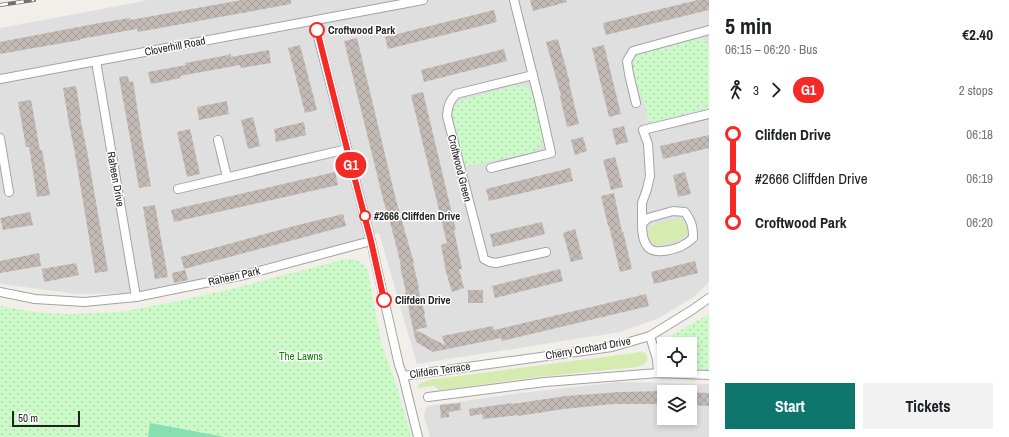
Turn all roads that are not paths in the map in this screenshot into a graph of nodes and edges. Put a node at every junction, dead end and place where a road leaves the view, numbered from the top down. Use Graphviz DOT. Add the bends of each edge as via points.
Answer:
graph roads {
  1 [pos="423,0"];
  2 [pos="514,0"];
  3 [pos="314,20"];
  4 [pos="709,30"];
  5 [pos="96,61"];
  6 [pos="533,75"];
  7 [pos="0,79"];
  8 [pos="636,103"];
  9 [pos="709,114"];
  10 [pos="0,138"];
  11 [pos="218,140"];
  12 [pos="347,149"];
  13 [pos="492,168"];
  14 [pos="227,177"];
  15 [pos="178,188"];
  16 [pos="9,192"];
  17 [pos="642,224"];
  18 [pos="371,241"];
  19 [pos="546,252"];
  20 [pos="0,292"];
  21 [pos="136,297"];
  22 [pos="709,298"];
  23 [pos="650,336"];
  24 [pos="657,359"];
  25 [pos="503,362"];
  26 [pos="657,373"];
  27 [pos="697,375"];
  28 [pos="709,375"];
  29 [pos="403,376"];
  30 [pos="428,397"];
  31 [pos="418,437"];
  1 -- 3 [label="street, Cloverhill Road"];
  2 -- 6 [label="street"];
  3 -- 5 [label="street, Cloverhill Road"];
  3 -- 12 [label="street"];
  4 -- 8 [label="street" via="633,51 627,61"];
  5 -- 7 [label="street, Cloverhill Road"];
  5 -- 21 [label="street, Raheen Drive"];
  6 -- 13 [label="street" via="551,153"];
  6 -- 19 [label="street, Croftwood Green" via="456,94 450,100 447,116 484,258 496,263"];
  9 -- 17 [label="street" via="643,130 648,144 650,176 642,202"];
  10 -- 16 [label="street"];
  11 -- 14 [label="street"];
  12 -- 14 [label="street"];
  12 -- 18 [label="street"];
  14 -- 15 [label="street"];
  17 -- 17 [label="street" via="648,218 659,214 685,212 693,228 693,238 678,248 653,251 644,240"];
  18 -- 21 [label="street, Raheen Park" via="244,275"];
  18 -- 29 [label="street, Clifden Terrace" via="390,330"];
  20 -- 21 [label="street, Raheen Park" via="35,299 84,302"];
  22 -- 23 [label="street, Cherry Orchard Drive"];
  23 -- 24 [label="street"];
  23 -- 25 [label="street, Cherry Orchard Drive" via="612,347"];
  25 -- 29 [label="street, Clifden Terrace"];
  26 -- 30 [label="street" via="545,382"];
  27 -- 28 [label="street"];
  29 -- 31 [label="street"];
}
